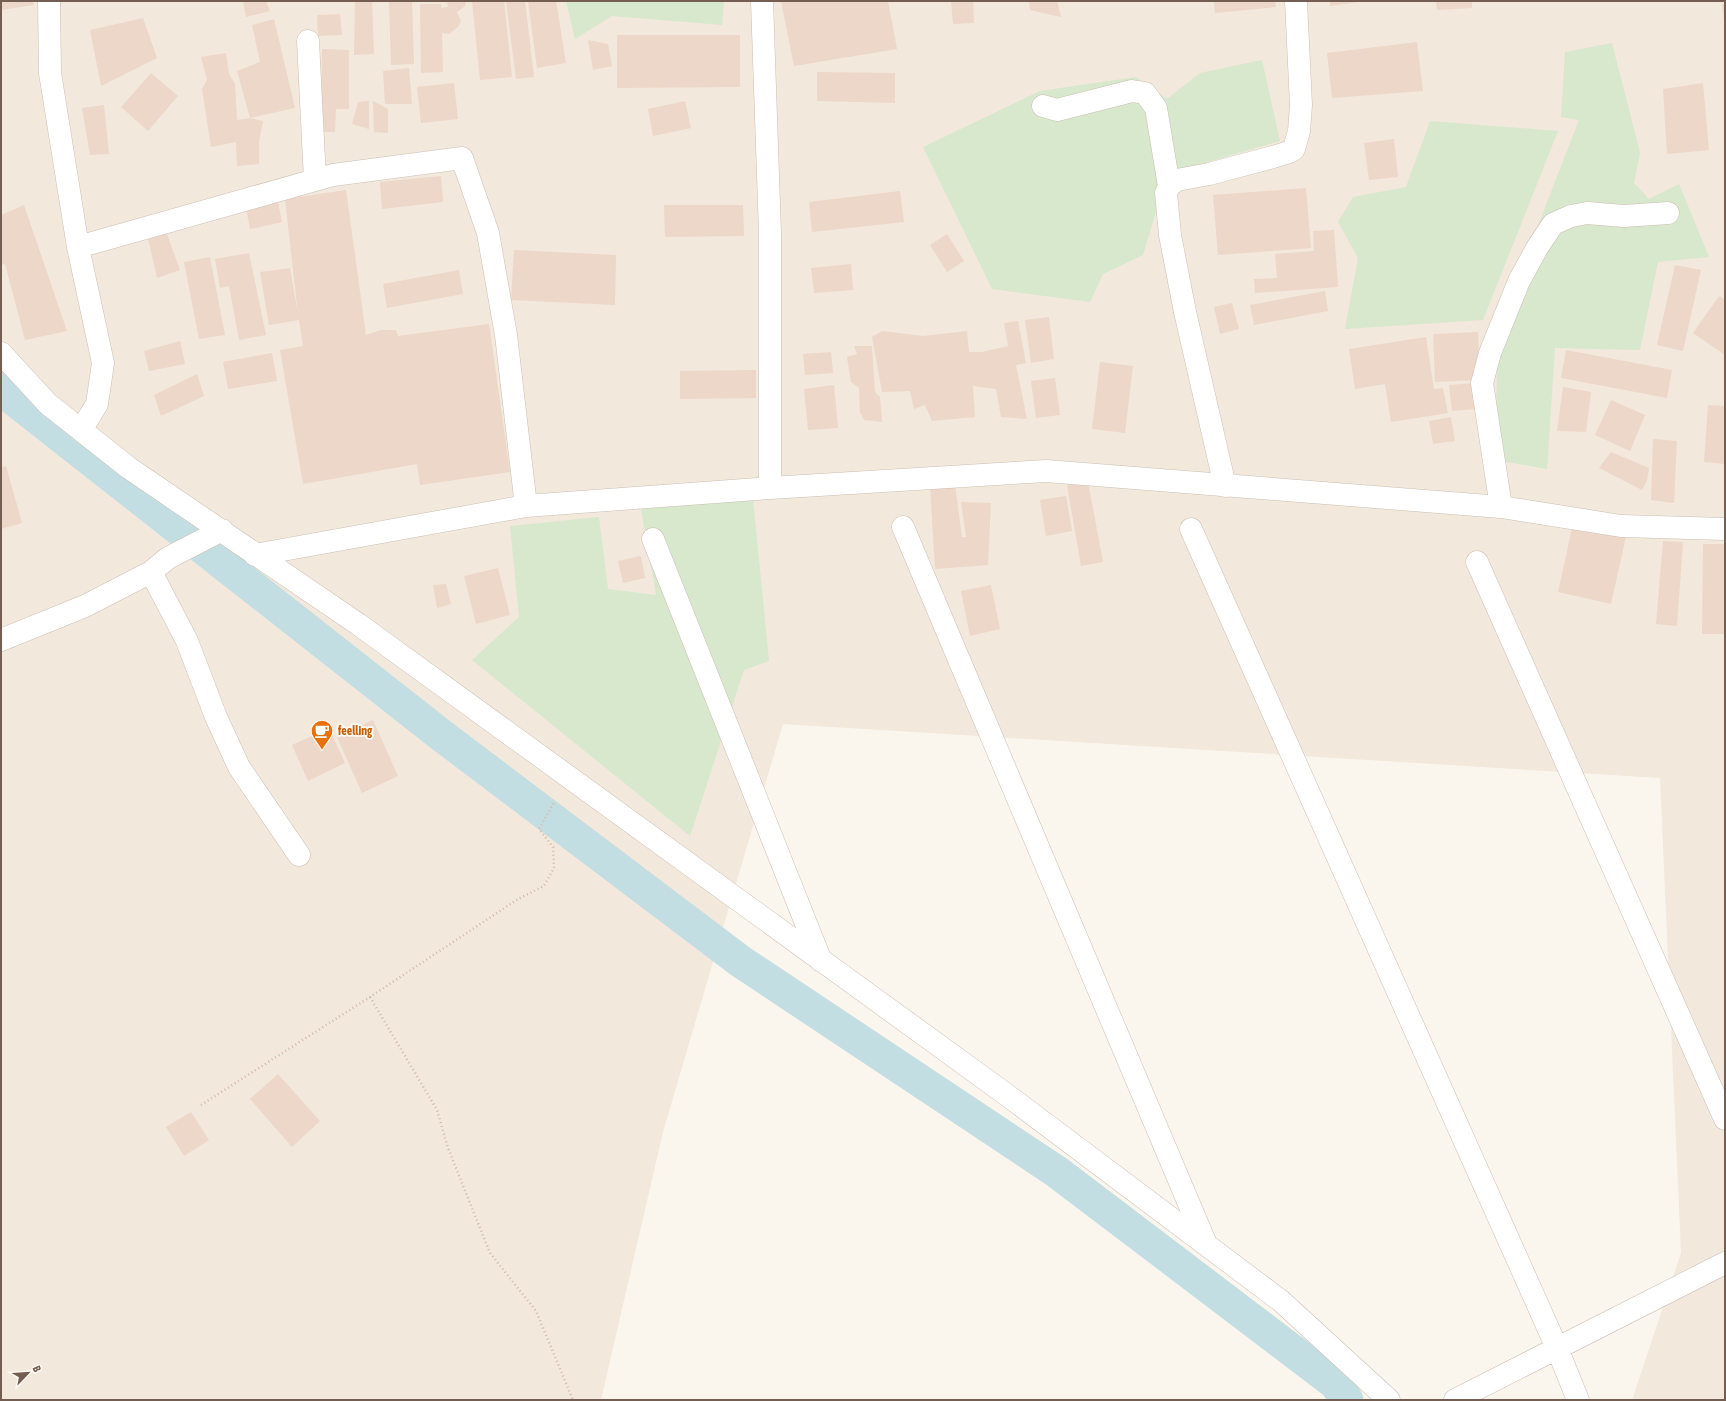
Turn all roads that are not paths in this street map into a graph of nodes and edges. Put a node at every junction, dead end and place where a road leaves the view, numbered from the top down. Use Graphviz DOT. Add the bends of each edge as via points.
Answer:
graph roads {
  1 [pos="48,1"];
  2 [pos="762,1"];
  3 [pos="1296,1"];
  4 [pos="308,42"];
  5 [pos="1043,106"];
  6 [pos="314,180"];
  7 [pos="1169,186"];
  8 [pos="1668,213"];
  9 [pos="78,247"];
  10 [pos="1,353"];
  11 [pos="81,430"];
  12 [pos="1225,486"];
  13 [pos="770,488"];
  14 [pos="526,506"];
  15 [pos="1501,507"];
  16 [pos="903,527"];
  17 [pos="1191,529"];
  18 [pos="1725,529"];
  19 [pos="214,535"];
  20 [pos="652,539"];
  21 [pos="255,555"];
  22 [pos="1477,562"];
  23 [pos="151,572"];
  24 [pos="1,640"];
  25 [pos="298,855"];
  26 [pos="821,961"];
  27 [pos="1725,1119"];
  28 [pos="1207,1246"];
  29 [pos="1725,1263"];
  30 [pos="1557,1348"];
  31 [pos="1389,1400"];
  32 [pos="1455,1400"];
  33 [pos="1578,1400"];
  1 -- 9 [label="street" via="50,73"];
  2 -- 13 [label="street" via="770,233"];
  3 -- 7 [label="street" via="1300,104 1299,131 1294,148 1273,157 1177,180"];
  4 -- 6 [label="street"];
  5 -- 7 [label="street" via="1058,110 1132,90 1145,93 1156,108"];
  6 -- 9 [label="street"];
  6 -- 14 [label="street" via="333,175 462,158 488,233 506,335"];
  7 -- 12 [label="street" via="1166,193 1170,235"];
  8 -- 15 [label="street" via="1624,216 1587,213 1571,216 1553,224 1537,248 1519,281 1490,353 1482,384"];
  9 -- 11 [label="street" via="104,363 96,404"];
  10 -- 11 [label="street" via="48,404"];
  11 -- 19 [label="street"];
  12 -- 13 [label="street" via="1046,471"];
  12 -- 15 [label="street"];
  13 -- 14 [label="street"];
  14 -- 21 [label="street"];
  15 -- 18 [label="street" via="1621,526"];
  16 -- 28 [label="street"];
  17 -- 30 [label="street"];
  19 -- 21 [label="street"];
  19 -- 23 [label="street" via="168,558"];
  20 -- 26 [label="street"];
  21 -- 26 [label="street" via="383,642"];
  22 -- 27 [label="street"];
  23 -- 24 [label="street" via="85,606"];
  23 -- 25 [label="street" via="187,642 216,717 239,767"];
  26 -- 28 [label="street" via="1007,1095"];
  28 -- 31 [label="street" via="1282,1301"];
  29 -- 30 [label="street"];
  30 -- 32 [label="street"];
  30 -- 33 [label="street"];
}
